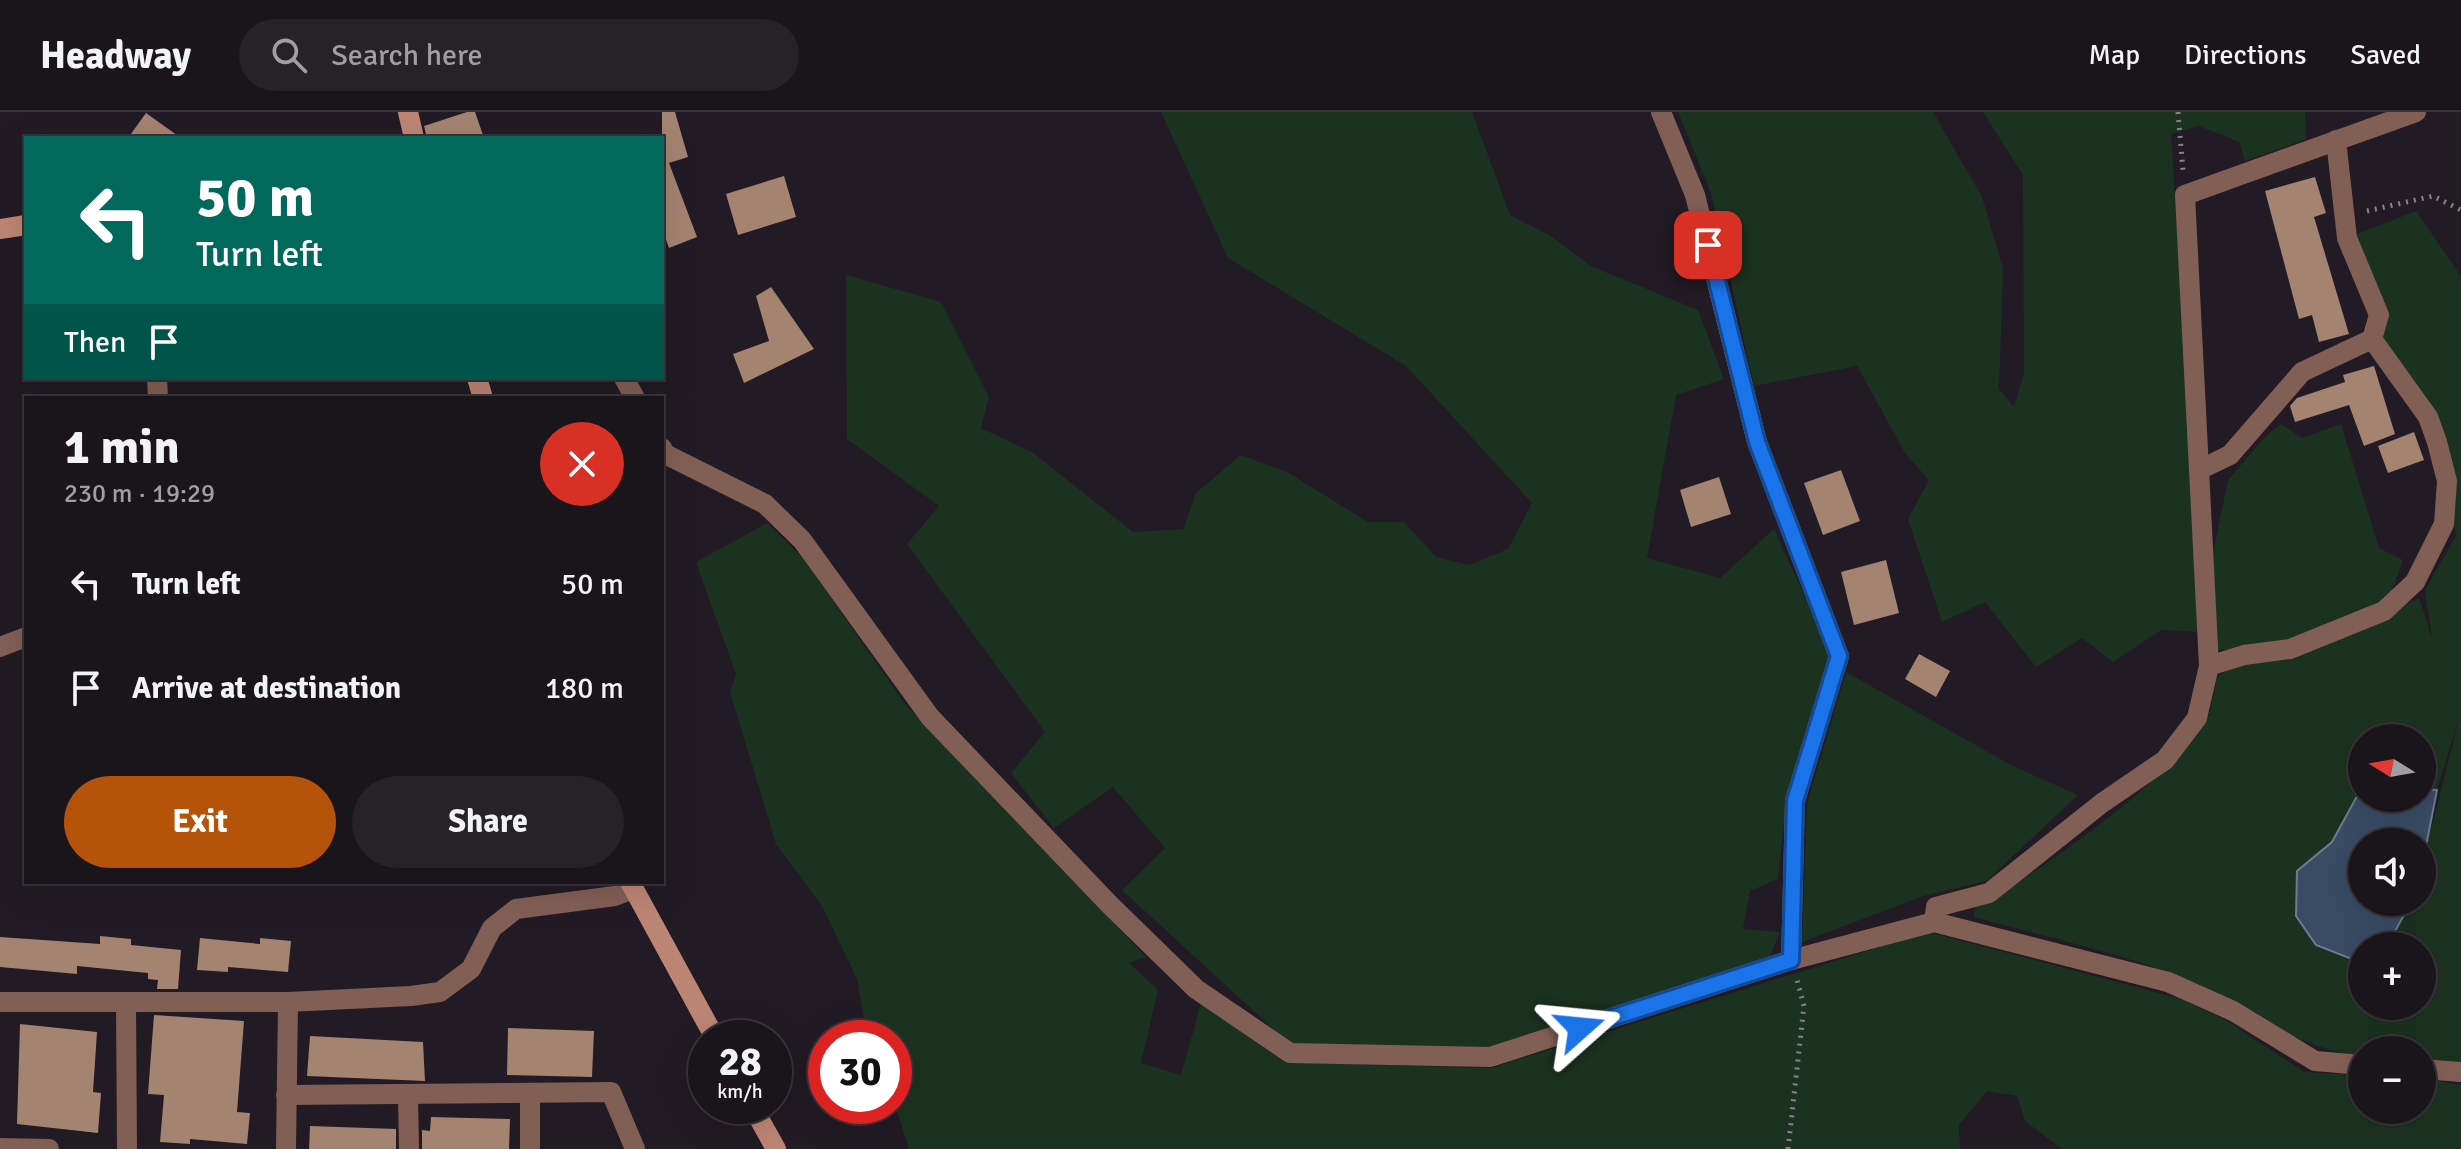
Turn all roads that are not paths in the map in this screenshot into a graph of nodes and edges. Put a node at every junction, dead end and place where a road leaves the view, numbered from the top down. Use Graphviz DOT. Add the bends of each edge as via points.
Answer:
graph roads {
  1 [pos="408,112"];
  2 [pos="1661,112"];
  3 [pos="2416,112"];
  4 [pos="414,136"];
  5 [pos="2336,140"];
  6 [pos="24,225"];
  7 [pos="0,229"];
  8 [pos="2372,339"];
  9 [pos="664,452"];
  10 [pos="2201,469"];
  11 [pos="24,638"];
  12 [pos="0,647"];
  13 [pos="2209,666"];
  14 [pos="631,886"];
  15 [pos="1934,922"];
  16 [pos="1791,960"];
  17 [pos="0,1002"];
  18 [pos="288,1002"];
  19 [pos="126,1003"];
  20 [pos="705,1020"];
  21 [pos="2348,1064"];
  22 [pos="2436,1070"];
  23 [pos="2461,1072"];
  24 [pos="530,1093"];
  25 [pos="408,1094"];
  26 [pos="286,1095"];
  27 [pos="762,1124"];
  28 [pos="0,1148"];
  29 [pos="49,1149"];
  30 [pos="127,1149"];
  31 [pos="286,1149"];
  32 [pos="409,1149"];
  33 [pos="530,1149"];
  34 [pos="635,1149"];
  35 [pos="776,1149"];
  1 -- 4 [label="street"];
  2 -- 16 [label="street" via="1695,195 1757,442 1839,656 1795,801"];
  3 -- 5 [label="street"];
  5 -- 8 [label="street" via="2347,238 2379,315"];
  5 -- 10 [label="street" via="2185,195"];
  6 -- 7 [label="street"];
  8 -- 10 [label="street" via="2302,372 2230,455"];
  8 -- 13 [label="street" via="2428,417 2447,481 2444,524 2415,582 2384,611 2290,649"];
  9 -- 16 [label="street" via="765,504 802,540 930,717 1099,894 1196,989 1290,1053 1490,1057"];
  10 -- 13 [label="street"];
  11 -- 12 [label="street"];
  13 -- 15 [label="street" via="2197,718 2165,760 1989,893 1936,907"];
  14 -- 18 [label="street" via="615,896 516,909 492,928 471,969 440,992"];
  14 -- 20 [label="street"];
  15 -- 16 [label="street"];
  15 -- 21 [label="street" via="2168,982 2233,1011 2315,1061"];
  17 -- 19 [label="street"];
  18 -- 19 [label="street"];
  18 -- 26 [label="street"];
  19 -- 30 [label="street"];
  22 -- 23 [label="street"];
  24 -- 25 [label="street"];
  24 -- 33 [label="street"];
  24 -- 34 [label="street" via="611,1092"];
  25 -- 26 [label="street"];
  25 -- 32 [label="street"];
  26 -- 31 [label="street"];
  27 -- 35 [label="street"];
  28 -- 29 [label="street"];
}
